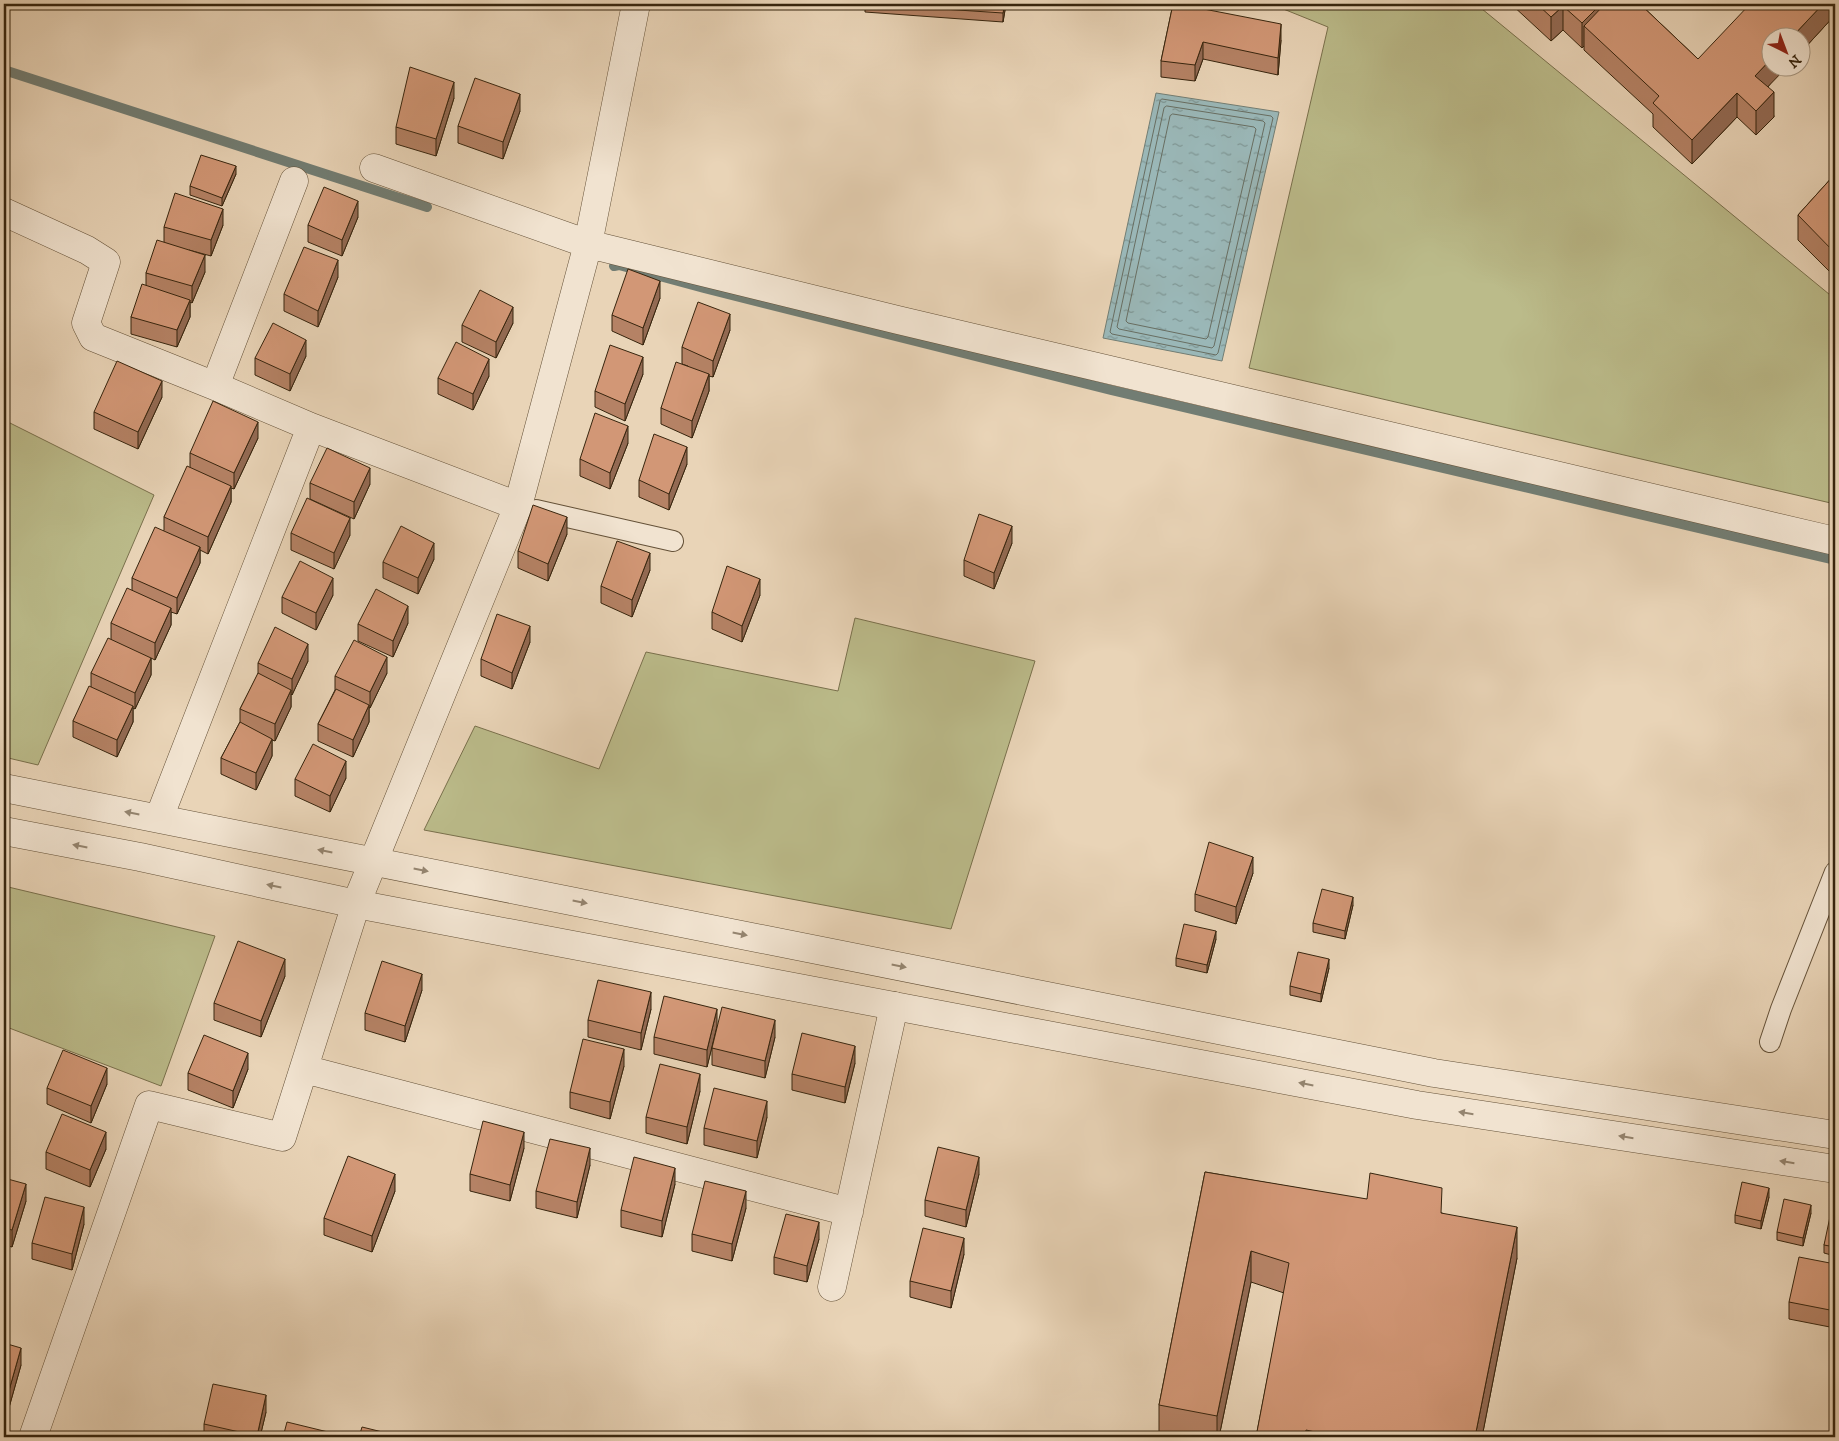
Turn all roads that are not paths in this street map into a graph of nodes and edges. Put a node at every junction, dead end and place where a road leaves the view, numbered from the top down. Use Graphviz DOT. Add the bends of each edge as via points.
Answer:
graph roads {
  1 [pos="636,4"];
  2 [pos="374,168"];
  3 [pos="294,181"];
  4 [pos="4,212"];
  5 [pos="588,244"];
  6 [pos="215,386"];
  7 [pos="311,428"];
  8 [pos="518,506"];
  9 [pos="1835,540"];
  10 [pos="673,541"];
  11 [pos="4,788"];
  12 [pos="159,818"];
  13 [pos="4,831"];
  14 [pos="373,861"];
  15 [pos="1835,872"];
  16 [pos="356,904"];
  17 [pos="894,1006"];
  18 [pos="1770,1042"];
  19 [pos="304,1069"];
  20 [pos="1835,1135"];
  21 [pos="1835,1169"];
  22 [pos="849,1212"];
  23 [pos="832,1287"];
  24 [pos="33,1437"];
  1 -- 5 [label="street"];
  2 -- 5 [label="street"];
  3 -- 6 [label="street"];
  4 -- 6 [label="street" via="106,262 86,323 94,337"];
  5 -- 8 [label="street"];
  5 -- 9 [label="street"];
  6 -- 7 [label="street"];
  7 -- 8 [label="street"];
  7 -- 12 [label="street"];
  8 -- 10 [label="lane"];
  8 -- 14 [label="street"];
  12 -- 11 [label="street, one-way"];
  14 -- 12 [label="street, one-way"];
  16 -- 13 [label="street, one-way"];
  14 -- 16 [label="street"];
  14 -- 20 [label="street, one-way" via="1434,1073"];
  15 -- 18 [label="lane"];
  16 -- 17 [label="street"];
  16 -- 19 [label="street"];
  21 -- 17 [label="street, one-way" via="1417,1105"];
  17 -- 22 [label="street"];
  19 -- 22 [label="street"];
  19 -- 24 [label="street" via="282,1136 149,1105"];
  22 -- 23 [label="street"];
}
